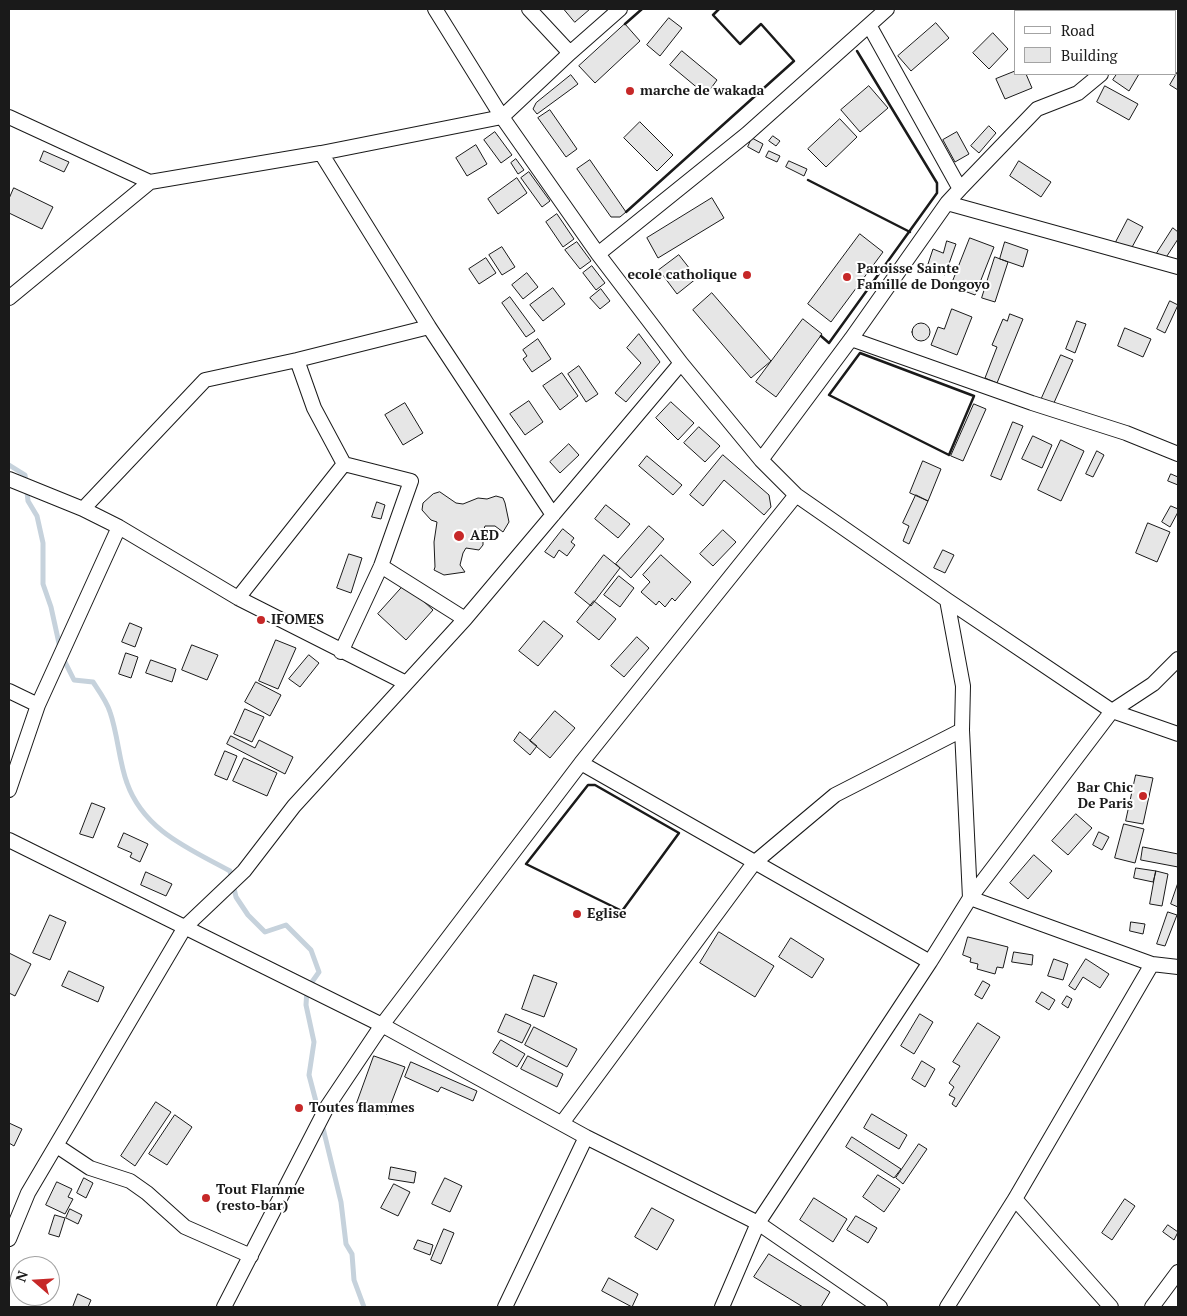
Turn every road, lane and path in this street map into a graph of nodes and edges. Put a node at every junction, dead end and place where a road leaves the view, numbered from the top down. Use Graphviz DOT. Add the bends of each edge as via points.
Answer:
graph roads {
  1 [pos="435,9"];
  2 [pos="529,9"];
  3 [pos="620,9"];
  4 [pos="887,9"];
  5 [pos="869,25"];
  6 [pos="570,53"];
  7 [pos="1101,75"];
  8 [pos="9,117"];
  9 [pos="502,117"];
  10 [pos="321,153"];
  11 [pos="150,182"];
  12 [pos="960,189"];
  13 [pos="948,203"];
  14 [pos="598,254"];
  15 [pos="1178,267"];
  16 [pos="9,298"];
  17 [pos="429,326"];
  18 [pos="851,340"];
  19 [pos="297,360"];
  20 [pos="681,363"];
  21 [pos="1178,454"];
  22 [pos="761,460"];
  23 [pos="344,464"];
  24 [pos="9,479"];
  25 [pos="796,495"];
  26 [pos="83,510"];
  27 [pos="553,515"];
  28 [pos="119,527"];
  29 [pos="381,566"];
  30 [pos="238,598"];
  31 [pos="947,600"];
  32 [pos="465,620"];
  33 [pos="341,652"];
  34 [pos="1178,659"];
  35 [pos="406,683"];
  36 [pos="9,691"];
  37 [pos="38,704"];
  38 [pos="1112,711"];
  39 [pos="962,730"];
  40 [pos="1178,734"];
  41 [pos="581,763"];
  42 [pos="9,790"];
  43 [pos="9,840"];
  44 [pos="754,863"];
  45 [pos="970,898"];
  46 [pos="185,927"];
  47 [pos="930,962"];
  48 [pos="1152,964"];
  49 [pos="1178,967"];
  50 [pos="382,1025"];
  51 [pos="562,1123"];
  52 [pos="586,1137"];
  53 [pos="57,1146"];
  54 [pos="1015,1199"];
  55 [pos="758,1223"];
  56 [pos="9,1240"];
  57 [pos="252,1256"];
  58 [pos="1178,1272"];
  59 [pos="224,1307"];
  60 [pos="506,1307"];
  61 [pos="722,1307"];
  62 [pos="880,1307"];
  63 [pos="948,1307"];
  64 [pos="1111,1307"];
  65 [pos="1152,1307"];
  1 -- 9 [label="street"];
  2 -- 6 [label="street"];
  3 -- 6 [label="street"];
  4 -- 5 [label="street"];
  5 -- 12 [label="street"];
  5 -- 14 [label="street" via="747,134"];
  6 -- 9 [label="street"];
  7 -- 12 [label="street" via="1078,93 1037,109"];
  8 -- 11 [label="street"];
  9 -- 10 [label="street"];
  9 -- 14 [label="street"];
  10 -- 11 [label="street"];
  10 -- 17 [label="street"];
  11 -- 16 [label="street"];
  12 -- 13 [label="street"];
  13 -- 15 [label="street"];
  13 -- 18 [label="street"];
  14 -- 20 [label="street"];
  17 -- 19 [label="street"];
  17 -- 27 [label="street"];
  18 -- 21 [label="street" via="1126,433"];
  18 -- 22 [label="street"];
  19 -- 23 [label="street" via="314,408"];
  19 -- 26 [label="street" via="205,380"];
  20 -- 22 [label="street"];
  20 -- 27 [label="street"];
  22 -- 25 [label="street"];
  23 -- 29 [label="street" via="412,481"];
  23 -- 30 [label="street"];
  24 -- 26 [label="street"];
  25 -- 31 [label="street"];
  25 -- 41 [label="street"];
  26 -- 28 [label="street"];
  27 -- 32 [label="street"];
  28 -- 30 [label="street"];
  28 -- 37 [label="street"];
  29 -- 32 [label="street"];
  29 -- 33 [label="street"];
  30 -- 33 [label="street"];
  31 -- 38 [label="street"];
  31 -- 39 [label="street" via="963,686"];
  32 -- 35 [label="street"];
  33 -- 35 [label="street"];
  34 -- 38 [label="street" via="1153,684"];
  35 -- 46 [label="street" via="294,806 244,871"];
  36 -- 37 [label="street"];
  37 -- 42 [label="street"];
  38 -- 40 [label="street"];
  38 -- 45 [label="street"];
  39 -- 44 [label="street" via="834,794"];
  39 -- 45 [label="street"];
  41 -- 44 [label="street"];
  41 -- 50 [label="street"];
  43 -- 46 [label="street"];
  44 -- 47 [label="street"];
  44 -- 51 [label="street"];
  45 -- 47 [label="street"];
  45 -- 48 [label="street"];
  46 -- 50 [label="street"];
  46 -- 53 [label="street"];
  47 -- 55 [label="street"];
  48 -- 49 [label="street"];
  48 -- 54 [label="street"];
  50 -- 51 [label="street"];
  50 -- 57 [label="street" via="327,1107"];
  51 -- 52 [label="street"];
  52 -- 55 [label="street"];
  52 -- 60 [label="street"];
  53 -- 56 [label="street" via="28,1193"];
  53 -- 57 [label="street" via="90,1168 130,1181 185,1227"];
  54 -- 63 [label="street"];
  54 -- 64 [label="street"];
  55 -- 61 [label="street"];
  55 -- 62 [label="street"];
  57 -- 59 [label="street"];
  58 -- 65 [label="street"];
}
